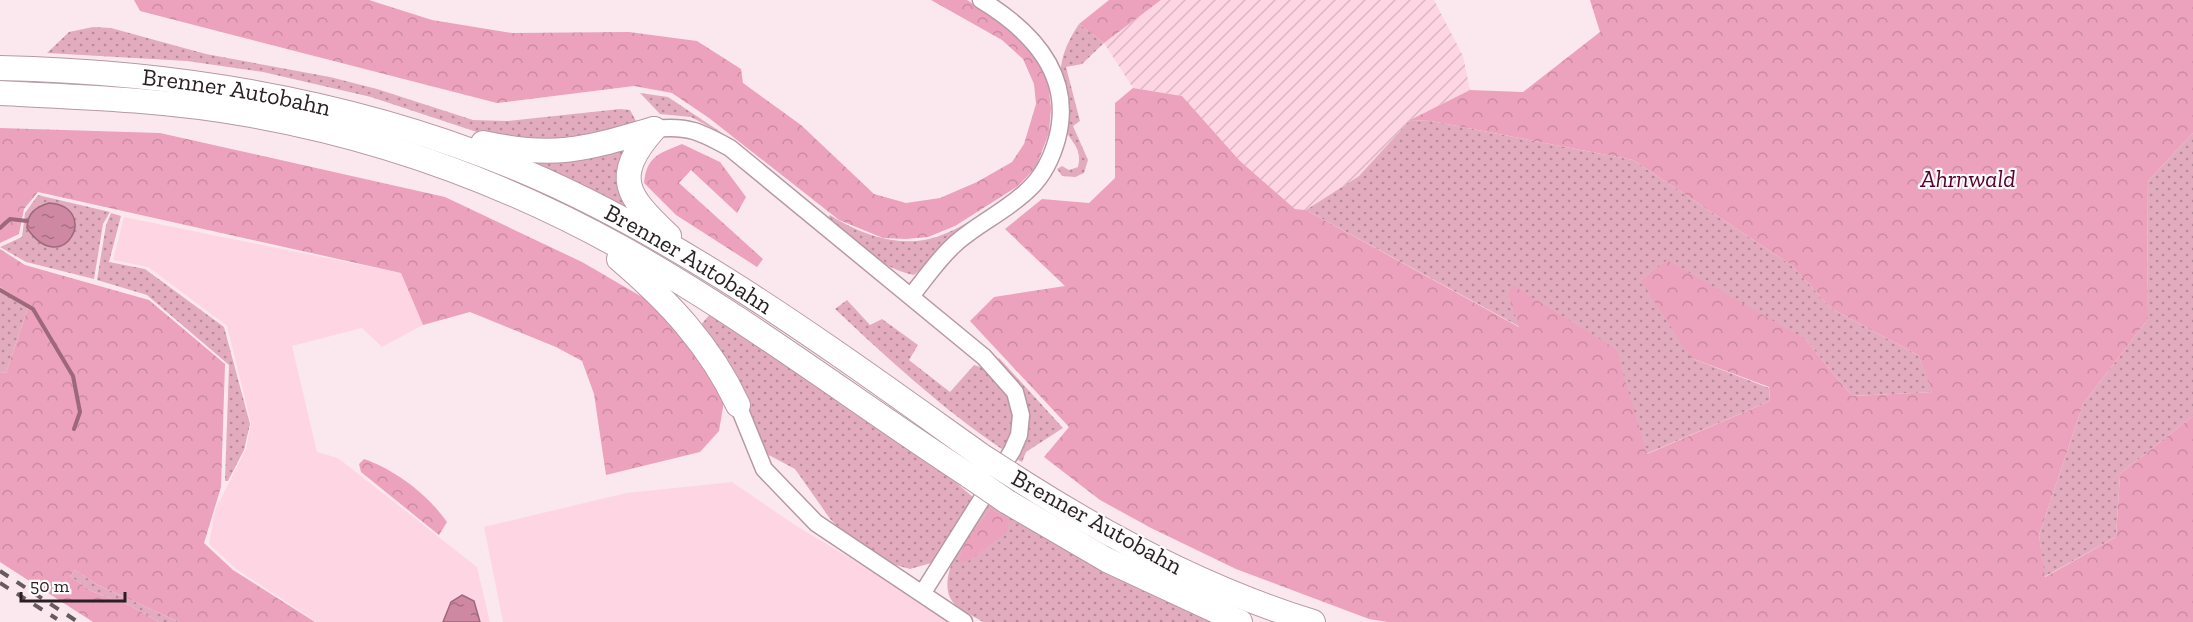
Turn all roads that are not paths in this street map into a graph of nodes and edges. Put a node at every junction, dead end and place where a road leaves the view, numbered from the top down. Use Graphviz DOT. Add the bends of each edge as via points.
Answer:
graph roads {
  1 [pos="981,0"];
  2 [pos="5,68"];
  3 [pos="0,93"];
  4 [pos="390,123"];
  5 [pos="654,129"];
  6 [pos="581,226"];
  7 [pos="696,262"];
  8 [pos="911,296"];
  9 [pos="738,405"];
  10 [pos="922,594"];
  11 [pos="964,622"];
  12 [pos="1240,622"];
  13 [pos="1313,622"];
  1 -- 8 [label="street" via="1026,32 1051,65 1060,96 1058,135 1047,165 1032,187 954,244"];
  2 -- 4 [label="highway, Brenner Autobahn" via="219,85 303,100"];
  3 -- 6 [label="highway, Brenner Autobahn" via="206,108 306,126 469,176"];
  4 -- 5 [label="highway" via="537,152 586,148"];
  4 -- 7 [label="highway, Brenner Autobahn" via="524,172 596,206"];
  5 -- 7 [label="highway" via="632,159 629,188 651,220"];
  5 -- 8 [label="street" via="678,126 702,132 730,148"];
  6 -- 9 [label="highway" via="676,311 711,356"];
  6 -- 12 [label="highway, Brenner Autobahn, bridge" via="725,310 1006,501 1107,560"];
  7 -- 13 [label="highway, Brenner Autobahn, bridge" via="982,456 1090,523 1183,571"];
  8 -- 10 [label="street" via="1004,376 1017,397 1021,421 1012,451"];
  9 -- 10 [label="street" via="765,469 828,533"];
  10 -- 11 [label="street"];
}
